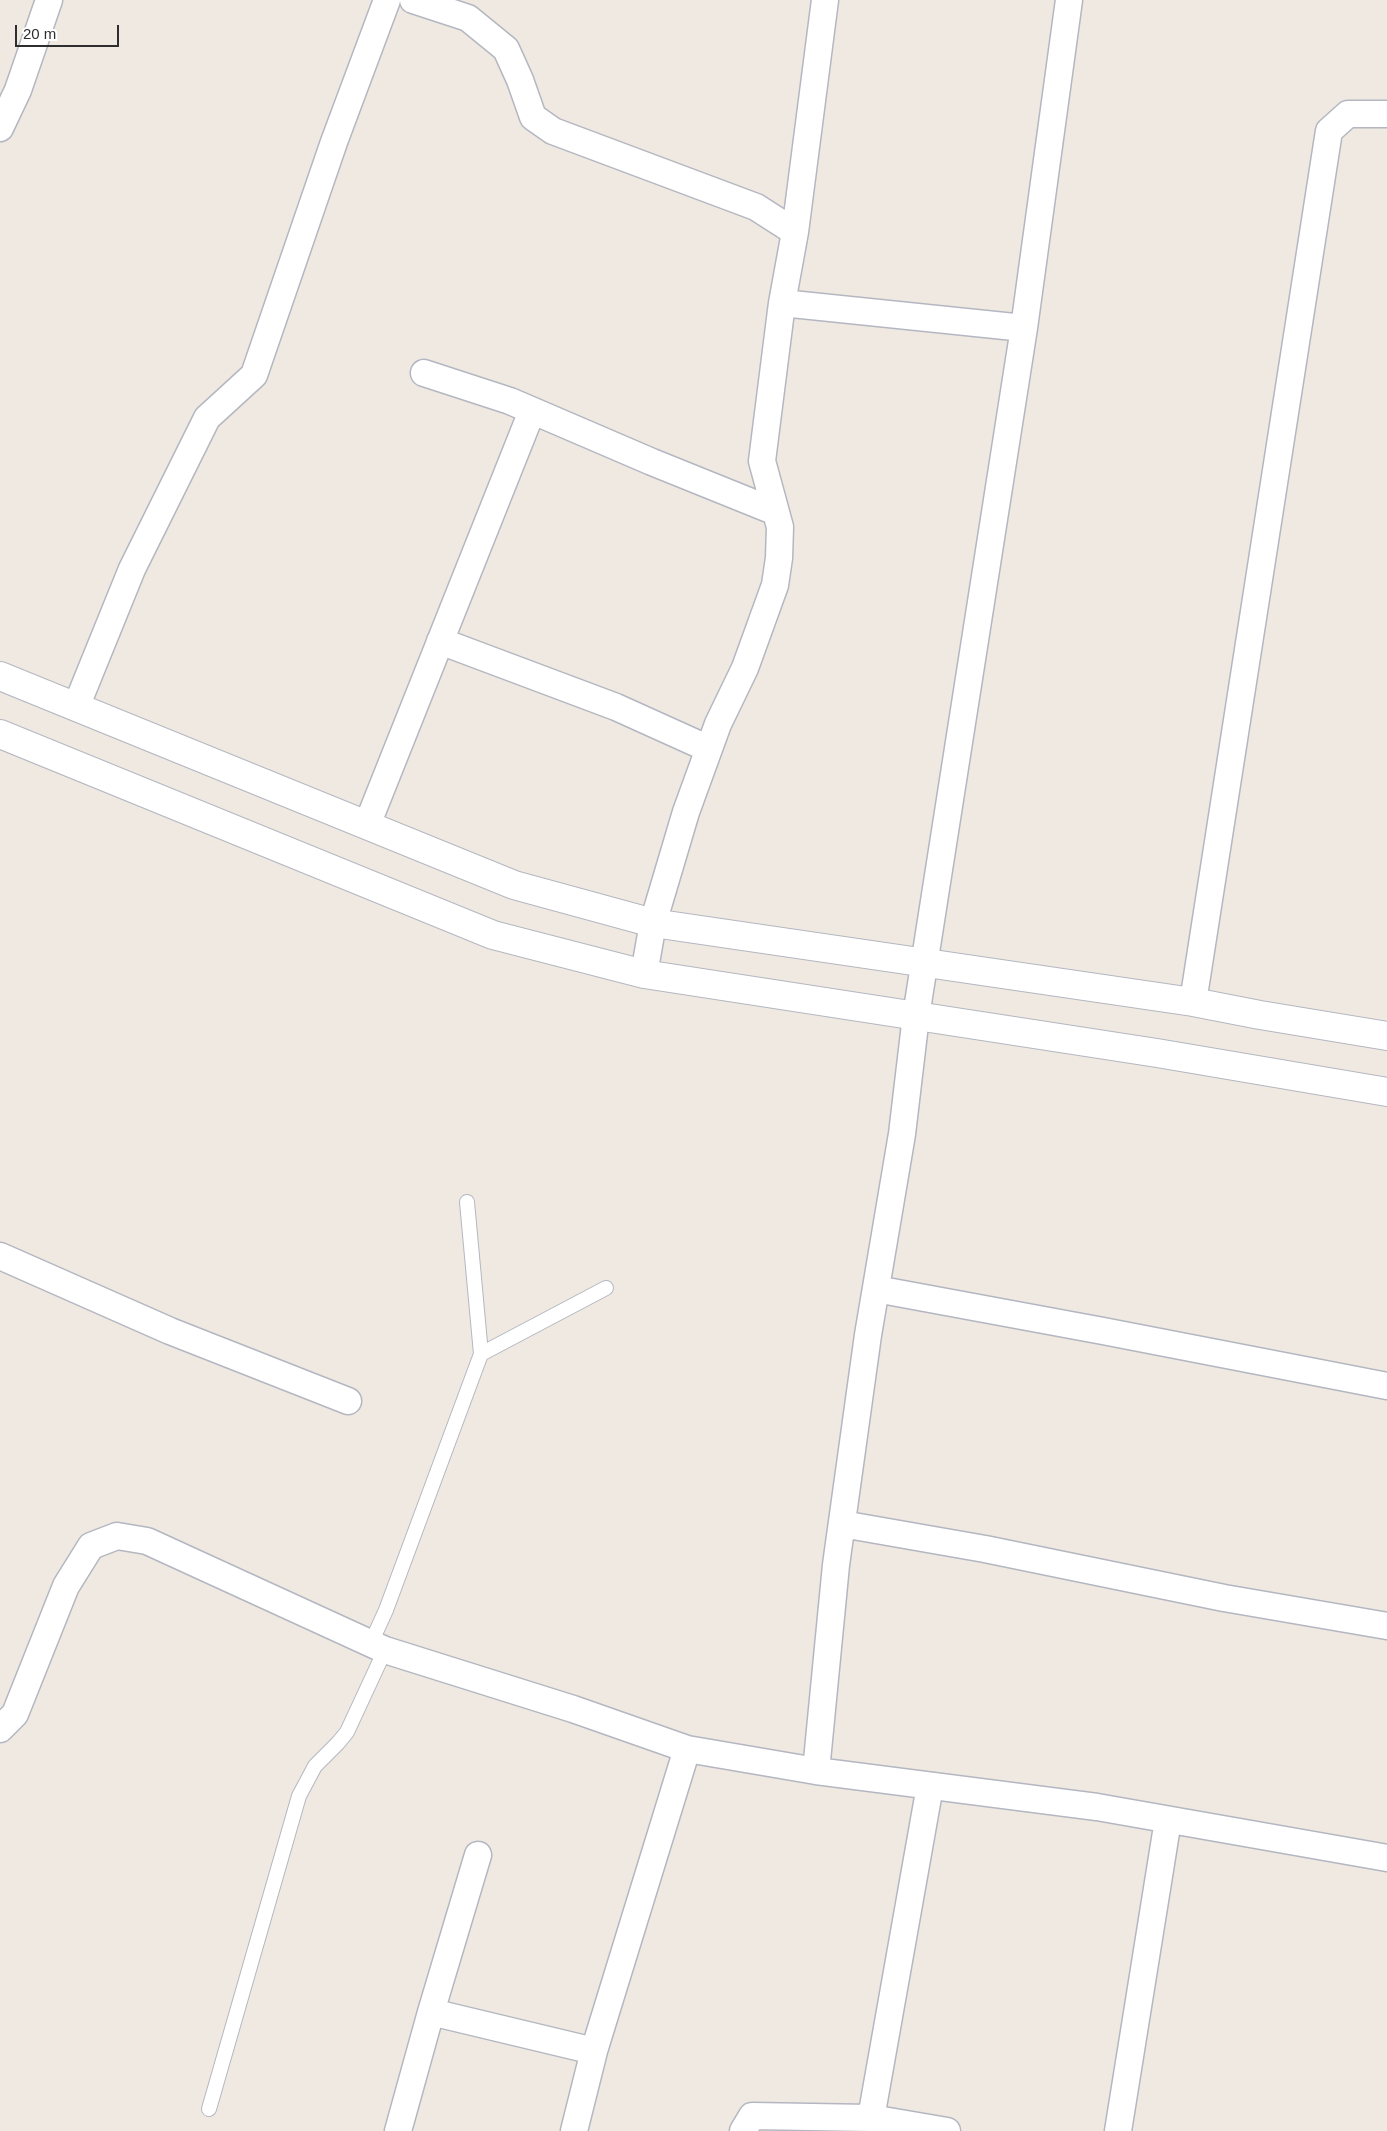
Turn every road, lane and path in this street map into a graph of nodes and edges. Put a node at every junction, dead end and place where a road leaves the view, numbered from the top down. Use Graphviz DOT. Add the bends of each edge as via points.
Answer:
graph roads {
  1 [pos="49,0"];
  2 [pos="387,0"];
  3 [pos="413,0"];
  4 [pos="825,0"];
  5 [pos="1069,0"];
  6 [pos="1387,114"];
  7 [pos="0,128"];
  8 [pos="795,232"];
  9 [pos="782,303"];
  10 [pos="1024,328"];
  11 [pos="424,373"];
  12 [pos="532,411"];
  13 [pos="776,512"];
  14 [pos="440,641"];
  15 [pos="0,676"];
  16 [pos="76,707"];
  17 [pos="0,734"];
  18 [pos="710,749"];
  19 [pos="367,825"];
  20 [pos="653,923"];
  21 [pos="925,963"];
  22 [pos="644,974"];
  23 [pos="1193,1002"];
  24 [pos="916,1016"];
  25 [pos="1387,1036"];
  26 [pos="1387,1092"];
  27 [pos="467,1202"];
  28 [pos="0,1256"];
  29 [pos="606,1288"];
  30 [pos="876,1290"];
  31 [pos="481,1354"];
  32 [pos="1387,1386"];
  33 [pos="348,1401"];
  34 [pos="842,1524"];
  35 [pos="1387,1626"];
  36 [pos="378,1647"];
  37 [pos="0,1729"];
  38 [pos="687,1749"];
  39 [pos="816,1771"];
  40 [pos="930,1786"];
  41 [pos="1168,1820"];
  42 [pos="478,1855"];
  43 [pos="1387,1858"];
  44 [pos="431,2012"];
  45 [pos="594,2051"];
  46 [pos="209,2109"];
  47 [pos="871,2118"];
  48 [pos="398,2131"];
  49 [pos="574,2131"];
  50 [pos="743,2131"];
  51 [pos="947,2131"];
  52 [pos="1118,2131"];
  1 -- 7 [label="street" via="18,90"];
  2 -- 16 [label="street" via="254,375 208,418 132,569"];
  3 -- 8 [label="street" via="468,18 506,50 533,116 553,131 756,207"];
  4 -- 8 [label="street"];
  5 -- 10 [label="street"];
  6 -- 23 [label="street" via="1348,114 1329,131"];
  8 -- 9 [label="street"];
  9 -- 10 [label="street"];
  9 -- 13 [label="street" via="762,461"];
  10 -- 21 [label="street"];
  11 -- 12 [label="street"];
  12 -- 13 [label="street"];
  12 -- 14 [label="street"];
  13 -- 18 [label="street" via="780,527 775,585 745,668"];
  14 -- 18 [label="street" via="616,707"];
  14 -- 19 [label="street"];
  15 -- 16 [label="street"];
  16 -- 19 [label="street"];
  17 -- 22 [label="street" via="493,935"];
  18 -- 20 [label="street" via="686,812"];
  19 -- 20 [label="street" via="514,885"];
  20 -- 21 [label="street"];
  20 -- 22 [label="street"];
  21 -- 23 [label="street"];
  21 -- 24 [label="street"];
  22 -- 24 [label="street"];
  23 -- 25 [label="street"];
  24 -- 26 [label="street"];
  24 -- 30 [label="street" via="902,1134"];
  27 -- 31 [label="lane"];
  28 -- 33 [label="street" via="170,1331"];
  29 -- 31 [label="lane"];
  30 -- 32 [label="street"];
  30 -- 34 [label="street"];
  31 -- 36 [label="lane" via="386,1610"];
  34 -- 35 [label="street" via="1234,1600"];
  34 -- 39 [label="street"];
  36 -- 37 [label="street" via="147,1542 117,1536 91,1546 66,1586 15,1714"];
  36 -- 38 [label="street"];
  36 -- 46 [label="lane" via="347,1732 315,1766 299,1796"];
  38 -- 39 [label="street"];
  38 -- 45 [label="street"];
  39 -- 40 [label="street"];
  40 -- 41 [label="street" via="1097,1807"];
  40 -- 47 [label="street"];
  41 -- 43 [label="street"];
  41 -- 52 [label="street"];
  42 -- 44 [label="street"];
  44 -- 45 [label="street"];
  44 -- 48 [label="street"];
  45 -- 49 [label="street"];
  47 -- 50 [label="street" via="752,2116"];
  47 -- 51 [label="street"];
}
